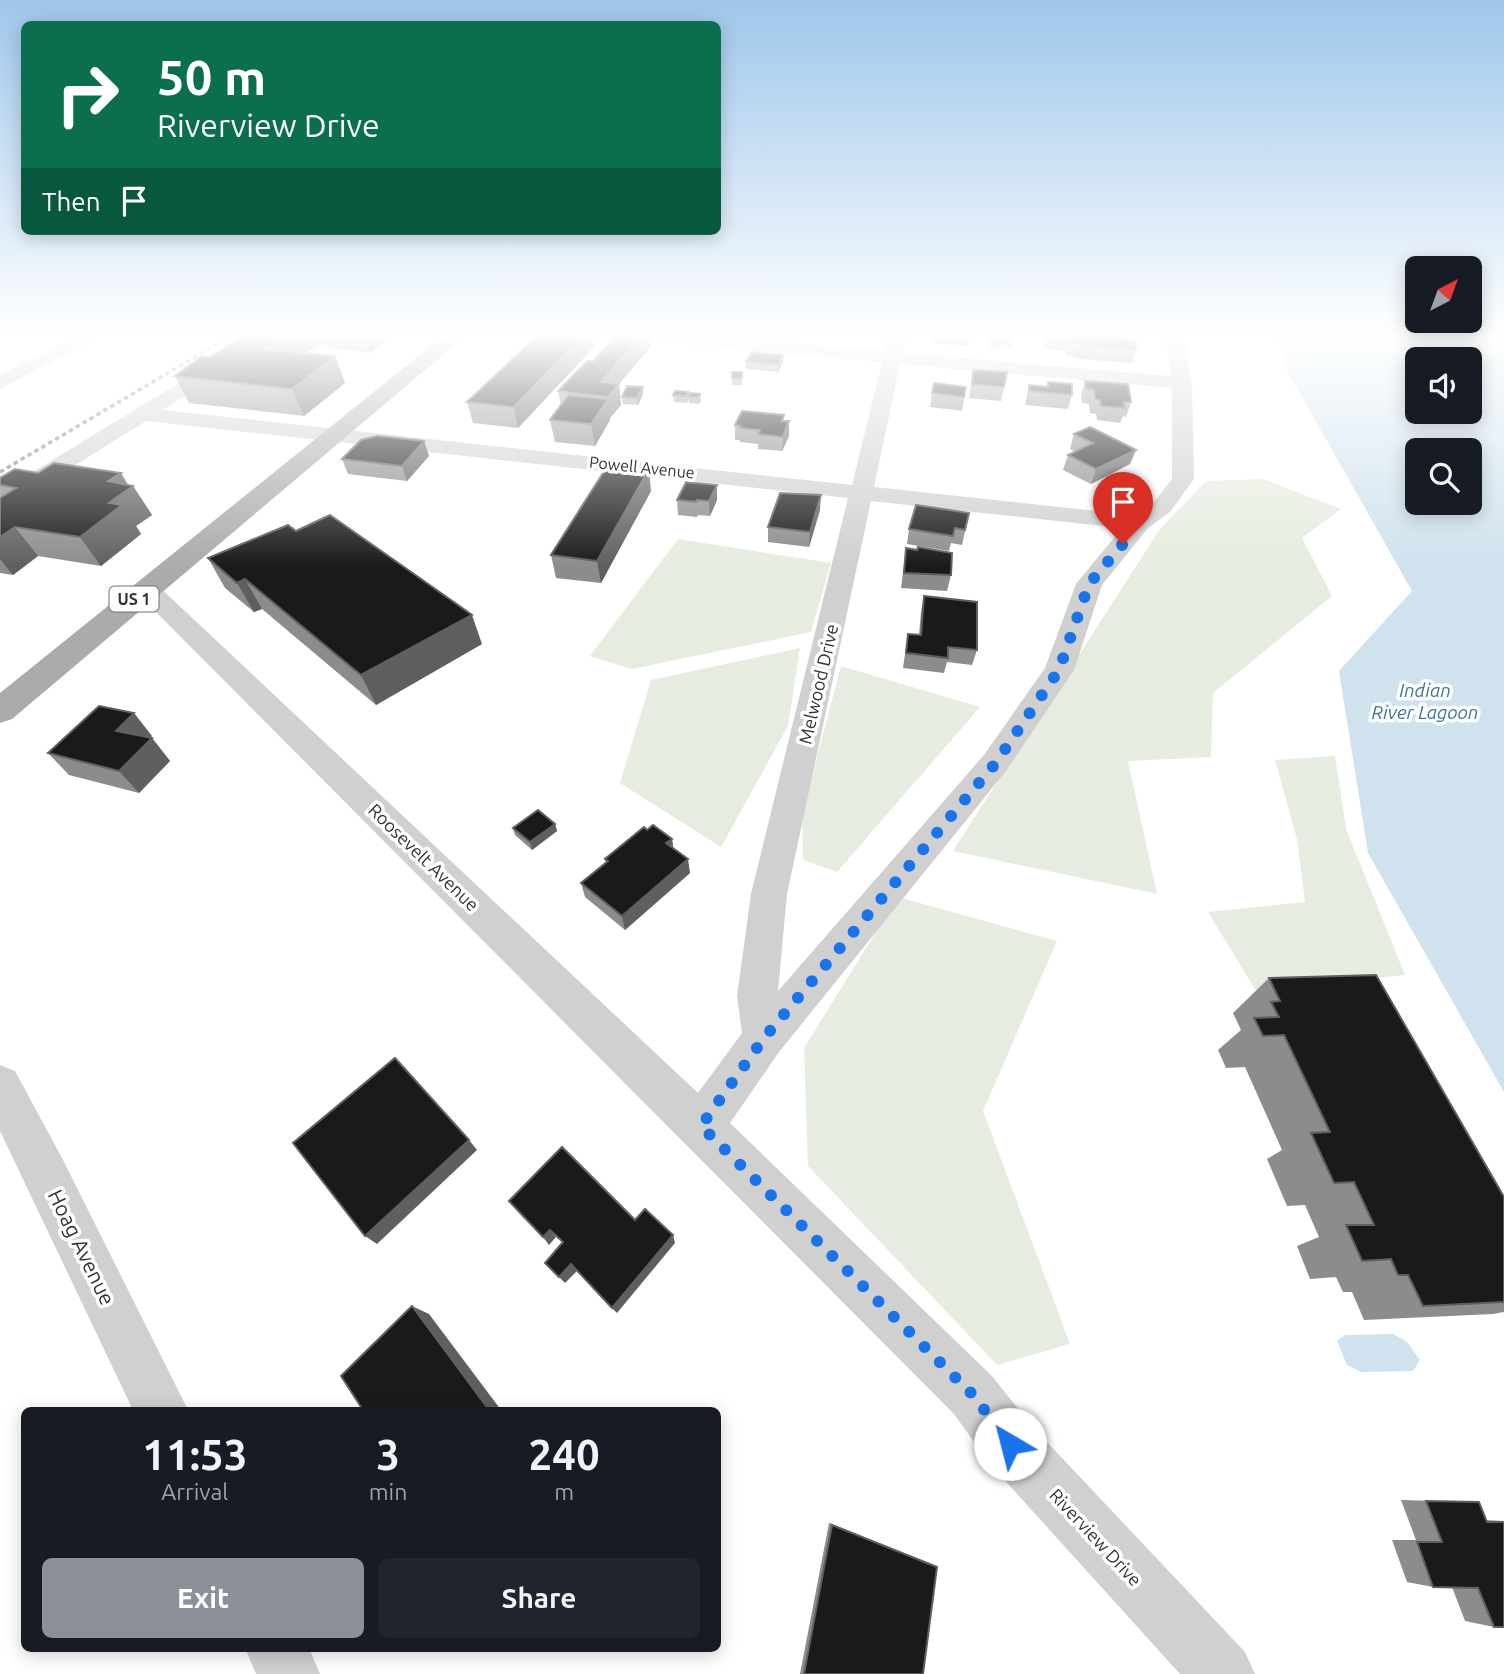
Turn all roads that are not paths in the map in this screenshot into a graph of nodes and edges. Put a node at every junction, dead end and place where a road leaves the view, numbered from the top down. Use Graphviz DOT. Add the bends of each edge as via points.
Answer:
graph roads {
  1 [pos="149,411"];
  2 [pos="364,411"];
  3 [pos="881,411"];
  4 [pos="1182,411"];
  5 [pos="144,414"];
  6 [pos="337,433"];
  7 [pos="863,492"];
  8 [pos="0,502"];
  9 [pos="1139,523"];
  10 [pos="146,589"];
  11 [pos="0,711"];
  12 [pos="764,1038"];
  13 [pos="0,1086"];
  14 [pos="701,1126"];
  15 [pos="160,1407"];
  16 [pos="278,1652"];
  17 [pos="288,1674"];
  18 [pos="1223,1674"];
  1 -- 5 [label="street"];
  2 -- 6 [label="main road, US 1"];
  3 -- 7 [label="street, Melwood Drive"];
  4 -- 9 [label="street" via="1183,479 1163,507"];
  5 -- 6 [label="street, Powell Avenue"];
  5 -- 8 [label="street"];
  6 -- 7 [label="street, Powell Avenue"];
  6 -- 10 [label="main road, US 1"];
  7 -- 9 [label="street, Powell Avenue"];
  7 -- 12 [label="street, Melwood Drive" via="769,894 757,996"];
  9 -- 12 [label="street" via="1089,584 1059,670 995,764"];
  10 -- 11 [label="main road, US 1"];
  10 -- 14 [label="street, Roosevelt Avenue"];
  12 -- 14 [label="street"];
  13 -- 15 [label="street, Hoag Avenue"];
  14 -- 18 [label="street, Riverview Drive" via="973,1395 1010,1444"];
  16 -- 17 [label="street"];
}
